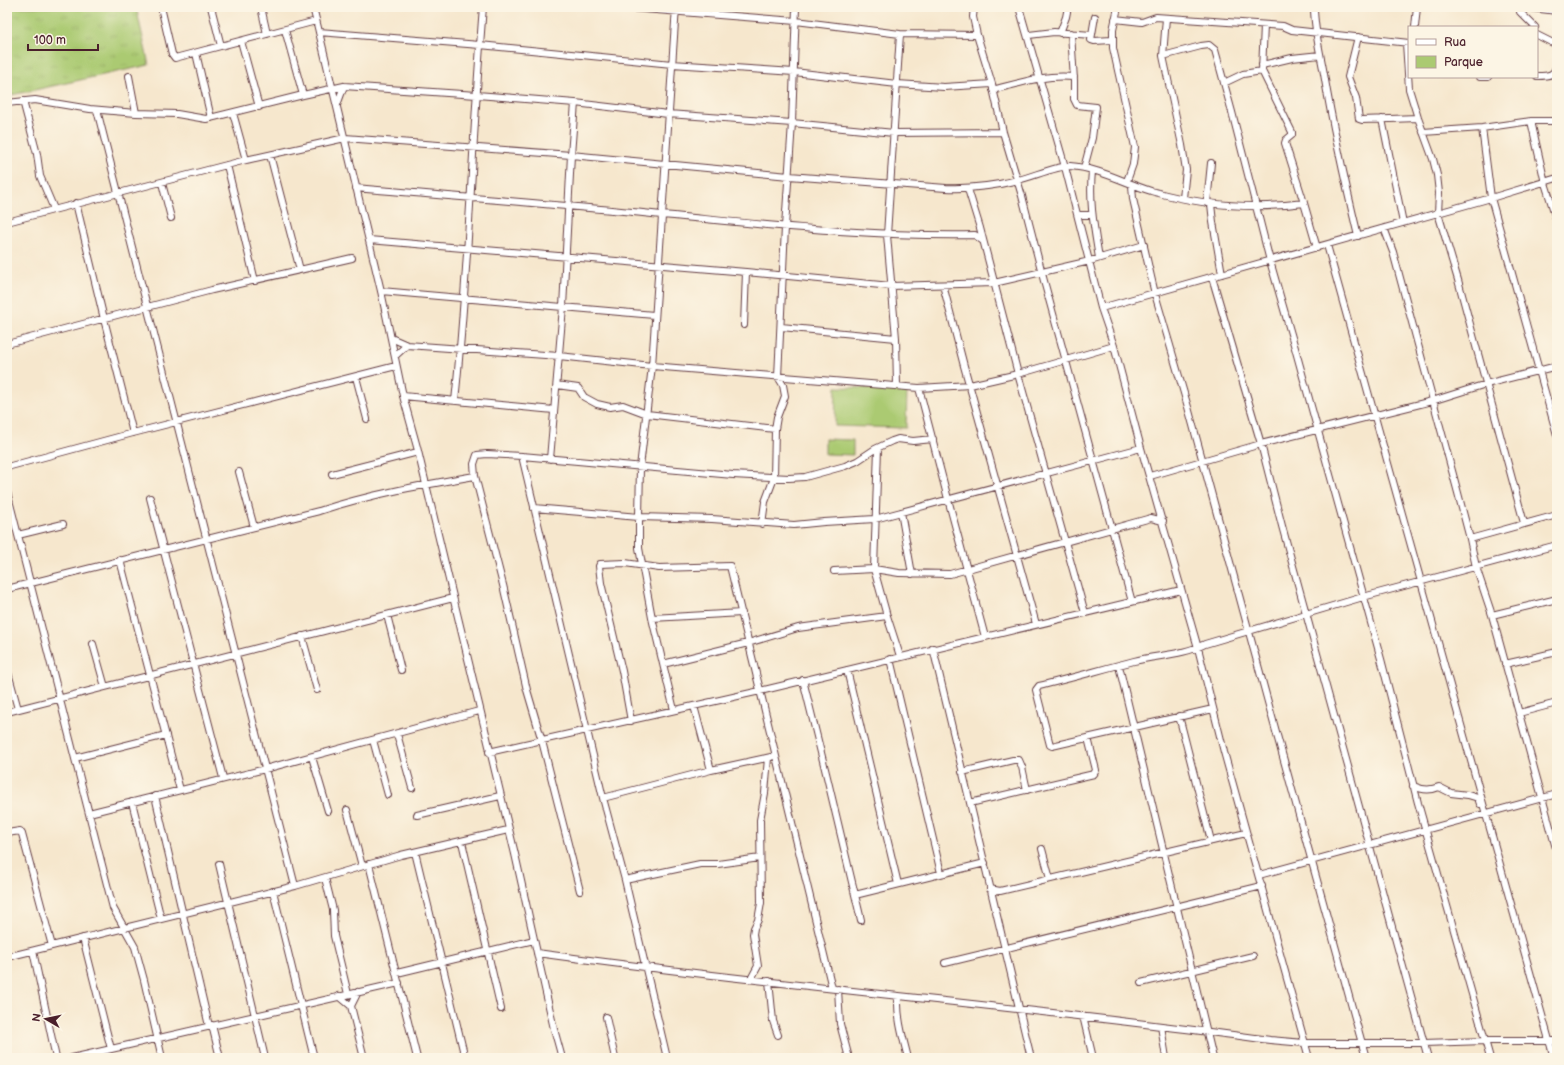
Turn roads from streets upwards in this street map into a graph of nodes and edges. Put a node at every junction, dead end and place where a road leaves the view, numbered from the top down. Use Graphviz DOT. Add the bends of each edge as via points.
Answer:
graph roads {
  1 [pos="161,7"];
  2 [pos="211,7"];
  3 [pos="261,7"];
  4 [pos="313,7"];
  5 [pos="483,7"];
  6 [pos="618,7"];
  7 [pos="796,7"];
  8 [pos="974,7"];
  9 [pos="1019,7"];
  10 [pos="1068,7"];
  11 [pos="1118,7"];
  12 [pos="1314,7"];
  13 [pos="1417,7"];
  14 [pos="1520,7"];
  15 [pos="1523,7"];
  16 [pos="675,10"];
  17 [pos="1557,11"];
  18 [pos="1095,17"];
  19 [pos="1166,18"];
  20 [pos="1115,20"];
  21 [pos="316,21"];
  22 [pos="796,21"];
  23 [pos="1264,25"];
  24 [pos="1415,26"];
  25 [pos="1534,26"];
  26 [pos="285,30"];
  27 [pos="1317,31"];
  28 [pos="319,32"];
  29 [pos="1060,33"];
  30 [pos="1070,33"];
  31 [pos="267,34"];
  32 [pos="900,34"];
  33 [pos="977,35"];
  34 [pos="1028,35"];
  35 [pos="1091,35"];
  36 [pos="1538,36"];
  37 [pos="1358,37"];
  38 [pos="1112,40"];
  39 [pos="241,41"];
  40 [pos="1408,43"];
  41 [pos="480,45"];
  42 [pos="1557,45"];
  43 [pos="221,46"];
  44 [pos="196,53"];
  45 [pos="1320,55"];
  46 [pos="1163,56"];
  47 [pos="1557,63"];
  48 [pos="672,64"];
  49 [pos="1262,68"];
  50 [pos="794,72"];
  51 [pos="129,76"];
  52 [pos="1538,76"];
  53 [pos="1074,77"];
  54 [pos="1040,78"];
  55 [pos="1409,78"];
  56 [pos="1224,83"];
  57 [pos="897,84"];
  58 [pos="344,86"];
  59 [pos="993,87"];
  60 [pos="332,90"];
  61 [pos="303,95"];
  62 [pos="477,95"];
  63 [pos="23,101"];
  64 [pos="7,103"];
  65 [pos="575,104"];
  66 [pos="336,106"];
  67 [pos="259,107"];
  68 [pos="97,110"];
  69 [pos="136,113"];
  70 [pos="233,113"];
  71 [pos="668,114"];
  72 [pos="211,118"];
  73 [pos="1418,118"];
  74 [pos="1382,119"];
  75 [pos="1557,121"];
  76 [pos="1531,122"];
  77 [pos="792,123"];
  78 [pos="1482,128"];
  79 [pos="1003,132"];
  80 [pos="1423,132"];
  81 [pos="894,133"];
  82 [pos="345,138"];
  83 [pos="472,148"];
  84 [pos="270,155"];
  85 [pos="571,155"];
  86 [pos="246,160"];
  87 [pos="1211,163"];
  88 [pos="227,165"];
  89 [pos="666,165"];
  90 [pos="1065,167"];
  91 [pos="1084,168"];
  92 [pos="1092,171"];
  93 [pos="789,176"];
  94 [pos="1557,178"];
  95 [pos="1017,180"];
  96 [pos="162,182"];
  97 [pos="1130,183"];
  98 [pos="1545,183"];
  99 [pos="891,184"];
  100 [pos="356,188"];
  101 [pos="968,189"];
  102 [pos="119,193"];
  103 [pos="1183,198"];
  104 [pos="1491,198"];
  105 [pos="470,199"];
  106 [pos="76,203"];
  107 [pos="1209,203"];
  108 [pos="1304,203"];
  109 [pos="568,206"];
  110 [pos="1257,206"];
  111 [pos="54,209"];
  112 [pos="1438,214"];
  113 [pos="662,215"];
  114 [pos="1078,215"];
  115 [pos="1092,215"];
  116 [pos="171,218"];
  117 [pos="1557,221"];
  118 [pos="7,222"];
  119 [pos="1403,223"];
  120 [pos="785,227"];
  121 [pos="980,228"];
  122 [pos="1384,228"];
  123 [pos="887,235"];
  124 [pos="975,236"];
  125 [pos="1358,236"];
  126 [pos="369,240"];
  127 [pos="983,241"];
  128 [pos="1144,245"];
  129 [pos="1327,245"];
  130 [pos="1317,248"];
  131 [pos="466,249"];
  132 [pos="566,257"];
  133 [pos="352,258"];
  134 [pos="1099,258"];
  135 [pos="1090,261"];
  136 [pos="1270,261"];
  137 [pos="658,265"];
  138 [pos="300,270"];
  139 [pos="746,272"];
  140 [pos="1041,272"];
  141 [pos="1222,274"];
  142 [pos="783,276"];
  143 [pos="1212,277"];
  144 [pos="255,281"];
  145 [pos="994,283"];
  146 [pos="943,285"];
  147 [pos="891,286"];
  148 [pos="381,291"];
  149 [pos="1155,294"];
  150 [pos="464,299"];
  151 [pos="148,307"];
  152 [pos="563,307"];
  153 [pos="1102,308"];
  154 [pos="654,315"];
  155 [pos="104,319"];
  156 [pos="744,326"];
  157 [pos="781,327"];
  158 [pos="391,338"];
  159 [pos="896,338"];
  160 [pos="7,344"];
  161 [pos="407,345"];
  162 [pos="1114,346"];
  163 [pos="460,348"];
  164 [pos="394,356"];
  165 [pos="559,356"];
  166 [pos="1066,359"];
  167 [pos="396,366"];
  168 [pos="652,366"];
  169 [pos="1557,366"];
  170 [pos="1539,370"];
  171 [pos="1018,374"];
  172 [pos="356,377"];
  173 [pos="778,377"];
  174 [pos="1486,384"];
  175 [pos="557,385"];
  176 [pos="970,385"];
  177 [pos="897,386"];
  178 [pos="919,388"];
  179 [pos="403,396"];
  180 [pos="455,401"];
  181 [pos="1432,401"];
  182 [pos="554,410"];
  183 [pos="647,414"];
  184 [pos="1376,416"];
  185 [pos="367,419"];
  186 [pos="176,423"];
  187 [pos="775,428"];
  188 [pos="1317,430"];
  189 [pos="133,433"];
  190 [pos="1557,435"];
  191 [pos="932,439"];
  192 [pos="1261,444"];
  193 [pos="878,448"];
  194 [pos="1141,448"];
  195 [pos="418,452"];
  196 [pos="522,456"];
  197 [pos="550,459"];
  198 [pos="1094,461"];
  199 [pos="1203,461"];
  200 [pos="7,467"];
  201 [pos="640,467"];
  202 [pos="239,472"];
  203 [pos="332,474"];
  204 [pos="1046,474"];
  205 [pos="475,476"];
  206 [pos="1150,476"];
  207 [pos="774,478"];
  208 [pos="426,484"];
  209 [pos="998,486"];
  210 [pos="7,492"];
  211 [pos="150,498"];
  212 [pos="948,499"];
  213 [pos="534,508"];
  214 [pos="901,512"];
  215 [pos="1160,512"];
  216 [pos="1557,515"];
  217 [pos="639,516"];
  218 [pos="1151,518"];
  219 [pos="875,519"];
  220 [pos="1163,521"];
  221 [pos="1524,523"];
  222 [pos="63,524"];
  223 [pos="762,524"];
  224 [pos="254,527"];
  225 [pos="1113,529"];
  226 [pos="18,535"];
  227 [pos="206,538"];
  228 [pos="1470,539"];
  229 [pos="1064,542"];
  230 [pos="1557,545"];
  231 [pos="164,549"];
  232 [pos="1017,556"];
  233 [pos="120,560"];
  234 [pos="643,566"];
  235 [pos="1476,567"];
  236 [pos="874,569"];
  237 [pos="967,569"];
  238 [pos="834,571"];
  239 [pos="912,574"];
  240 [pos="1421,582"];
  241 [pos="30,583"];
  242 [pos="7,589"];
  243 [pos="1181,590"];
  244 [pos="1363,597"];
  245 [pos="453,598"];
  246 [pos="1557,599"];
  247 [pos="1132,602"];
  248 [pos="742,613"];
  249 [pos="1085,613"];
  250 [pos="1307,614"];
  251 [pos="387,615"];
  252 [pos="1492,615"];
  253 [pos="887,616"];
  254 [pos="652,618"];
  255 [pos="1036,624"];
  256 [pos="1249,630"];
  257 [pos="302,636"];
  258 [pos="986,636"];
  259 [pos="748,643"];
  260 [pos="92,644"];
  261 [pos="933,648"];
  262 [pos="1198,648"];
  263 [pos="1557,652"];
  264 [pos="235,654"];
  265 [pos="900,656"];
  266 [pos="890,659"];
  267 [pos="663,664"];
  268 [pos="1505,664"];
  269 [pos="193,665"];
  270 [pos="1119,666"];
  271 [pos="7,669"];
  272 [pos="401,670"];
  273 [pos="847,670"];
  274 [pos="151,675"];
  275 [pos="803,680"];
  276 [pos="105,687"];
  277 [pos="317,690"];
  278 [pos="760,691"];
  279 [pos="60,699"];
  280 [pos="1557,703"];
  281 [pos="694,706"];
  282 [pos="18,709"];
  283 [pos="1213,709"];
  284 [pos="674,710"];
  285 [pos="479,711"];
  286 [pos="7,712"];
  287 [pos="1519,713"];
  288 [pos="1179,716"];
  289 [pos="631,721"];
  290 [pos="1133,728"];
  291 [pos="588,731"];
  292 [pos="396,734"];
  293 [pos="166,735"];
  294 [pos="1088,738"];
  295 [pos="373,740"];
  296 [pos="542,741"];
  297 [pos="490,752"];
  298 [pos="312,756"];
  299 [pos="776,756"];
  300 [pos="75,758"];
  301 [pos="768,758"];
  302 [pos="265,769"];
  303 [pos="711,770"];
  304 [pos="962,772"];
  305 [pos="223,778"];
  306 [pos="1413,786"];
  307 [pos="412,788"];
  308 [pos="180,790"];
  309 [pos="1027,790"];
  310 [pos="1557,794"];
  311 [pos="388,795"];
  312 [pos="155,796"];
  313 [pos="500,796"];
  314 [pos="603,798"];
  315 [pos="1541,798"];
  316 [pos="132,802"];
  317 [pos="970,803"];
  318 [pos="347,810"];
  319 [pos="328,811"];
  320 [pos="1486,812"];
  321 [pos="89,813"];
  322 [pos="417,815"];
  323 [pos="508,830"];
  324 [pos="1427,830"];
  325 [pos="7,833"];
  326 [pos="1246,833"];
  327 [pos="462,842"];
  328 [pos="1211,842"];
  329 [pos="1370,845"];
  330 [pos="1042,849"];
  331 [pos="415,852"];
  332 [pos="1164,852"];
  333 [pos="1557,852"];
  334 [pos="760,858"];
  335 [pos="1311,860"];
  336 [pos="985,862"];
  337 [pos="219,864"];
  338 [pos="370,864"];
  339 [pos="362,866"];
  340 [pos="941,873"];
  341 [pos="1259,875"];
  342 [pos="325,878"];
  343 [pos="1050,879"];
  344 [pos="625,880"];
  345 [pos="898,884"];
  346 [pos="295,886"];
  347 [pos="1262,886"];
  348 [pos="990,889"];
  349 [pos="273,891"];
  350 [pos="1000,891"];
  351 [pos="580,892"];
  352 [pos="856,894"];
  353 [pos="992,897"];
  354 [pos="227,902"];
  355 [pos="1177,907"];
  356 [pos="182,913"];
  357 [pos="161,919"];
  358 [pos="861,920"];
  359 [pos="125,928"];
  360 [pos="83,938"];
  361 [pos="534,940"];
  362 [pos="52,946"];
  363 [pos="1005,948"];
  364 [pos="488,950"];
  365 [pos="33,951"];
  366 [pos="537,953"];
  367 [pos="1253,956"];
  368 [pos="7,957"];
  369 [pos="442,962"];
  370 [pos="945,963"];
  371 [pos="645,966"];
  372 [pos="758,966"];
  373 [pos="1193,970"];
  374 [pos="397,973"];
  375 [pos="751,979"];
  376 [pos="766,981"];
  377 [pos="399,983"];
  378 [pos="1141,983"];
  379 [pos="835,988"];
  380 [pos="358,992"];
  381 [pos="348,994"];
  382 [pos="339,996"];
  383 [pos="898,997"];
  384 [pos="302,1006"];
  385 [pos="351,1006"];
  386 [pos="501,1009"];
  387 [pos="1019,1009"];
  388 [pos="256,1016"];
  389 [pos="1083,1016"];
  390 [pos="606,1018"];
  391 [pos="211,1026"];
  392 [pos="1161,1026"];
  393 [pos="1206,1032"];
  394 [pos="778,1035"];
  395 [pos="157,1039"];
  396 [pos="1549,1040"];
  397 [pos="1485,1041"];
  398 [pos="1557,1041"];
  399 [pos="1304,1043"];
  400 [pos="1362,1043"];
  401 [pos="1424,1043"];
  402 [pos="111,1049"];
  403 [pos="104,1050"];
  404 [pos="7,1053"];
  405 [pos="8,1058"];
  406 [pos="56,1058"];
  407 [pos="72,1058"];
  408 [pos="106,1058"];
  409 [pos="162,1058"];
  410 [pos="220,1058"];
  411 [pos="265,1058"];
  412 [pos="314,1058"];
  413 [pos="364,1058"];
  414 [pos="417,1058"];
  415 [pos="465,1058"];
  416 [pos="562,1058"];
  417 [pos="615,1058"];
  418 [pos="667,1058"];
  419 [pos="849,1058"];
  420 [pos="908,1058"];
  421 [pos="1031,1058"];
  422 [pos="1093,1058"];
  423 [pos="1166,1058"];
  424 [pos="1213,1058"];
  425 [pos="1309,1058"];
  426 [pos="1366,1058"];
  427 [pos="1428,1058"];
  428 [pos="1490,1058"];
  429 [pos="1556,1058"];
  1 -- 44 [label="street" via="173,57"];
  2 -- 43 [label="street"];
  3 -- 31 [label="street"];
  4 -- 21 [label="street"];
  5 -- 41 [label="street"];
  6 -- 16 [label="street"];
  7 -- 22 [label="street"];
  8 -- 33 [label="street" via="973,17"];
  9 -- 34 [label="street"];
  10 -- 29 [label="street"];
  11 -- 20 [label="street"];
  12 -- 27 [label="street" via="1314,24"];
  13 -- 24 [label="street"];
  14 -- 25 [label="street" via="1520,12"];
  15 -- 17 [label="street"];
  16 -- 22 [label="street"];
  16 -- 48 [label="street"];
  18 -- 35 [label="street"];
  19 -- 20 [label="street" via="1156,17 1142,22"];
  19 -- 23 [label="street"];
  19 -- 46 [label="street"];
  20 -- 38 [label="street"];
  21 -- 26 [label="street"];
  21 -- 28 [label="street"];
  22 -- 32 [label="street"];
  22 -- 50 [label="street"];
  23 -- 27 [label="street"];
  23 -- 49 [label="street"];
  26 -- 31 [label="street"];
  26 -- 61 [label="street"];
  27 -- 37 [label="street"];
  27 -- 45 [label="street"];
  28 -- 41 [label="street"];
  28 -- 60 [label="street"];
  29 -- 30 [label="street"];
  29 -- 34 [label="street"];
  30 -- 35 [label="street"];
  30 -- 53 [label="street"];
  31 -- 39 [label="street"];
  32 -- 33 [label="street"];
  32 -- 57 [label="street"];
  33 -- 59 [label="street"];
  34 -- 54 [label="street"];
  35 -- 38 [label="street" via="1092,41"];
  36 -- 42 [label="street"];
  37 -- 40 [label="street"];
  37 -- 74 [label="street" via="1348,77 1356,98 1359,119"];
  38 -- 97 [label="street" via="1135,146"];
  39 -- 43 [label="street"];
  39 -- 67 [label="street"];
  41 -- 48 [label="street"];
  41 -- 62 [label="street"];
  43 -- 44 [label="street"];
  44 -- 72 [label="street"];
  45 -- 49 [label="street" via="1292,58"];
  45 -- 125 [label="street" via="1339,157"];
  46 -- 56 [label="street" via="1201,46 1211,46 1215,50"];
  46 -- 103 [label="street" via="1186,170"];
  47 -- 52 [label="street" via="1553,74"];
  48 -- 50 [label="street"];
  48 -- 71 [label="street"];
  49 -- 56 [label="street"];
  49 -- 108 [label="street" via="1292,132 1285,143"];
  50 -- 57 [label="street"];
  50 -- 77 [label="street"];
  51 -- 69 [label="street"];
  53 -- 54 [label="street"];
  53 -- 91 [label="street" via="1075,103 1096,107 1092,138"];
  54 -- 59 [label="street"];
  54 -- 90 [label="street"];
  55 -- 73 [label="street" via="1409,89"];
  56 -- 110 [label="street"];
  57 -- 59 [label="street"];
  57 -- 81 [label="street"];
  58 -- 60 [label="street"];
  58 -- 62 [label="street"];
  58 -- 66 [label="street"];
  59 -- 79 [label="street"];
  60 -- 61 [label="street"];
  60 -- 66 [label="street"];
  61 -- 67 [label="street"];
  62 -- 65 [label="street"];
  62 -- 83 [label="street"];
  63 -- 64 [label="street"];
  63 -- 68 [label="street" via="36,100"];
  63 -- 111 [label="street" via="40,176"];
  65 -- 71 [label="street"];
  65 -- 85 [label="street"];
  66 -- 82 [label="street"];
  67 -- 70 [label="street"];
  68 -- 69 [label="street"];
  68 -- 102 [label="street"];
  69 -- 72 [label="street"];
  70 -- 72 [label="street"];
  70 -- 86 [label="street"];
  71 -- 77 [label="street"];
  71 -- 89 [label="street"];
  73 -- 74 [label="street"];
  73 -- 80 [label="street"];
  74 -- 119 [label="street"];
  75 -- 76 [label="street"];
  76 -- 78 [label="street"];
  76 -- 98 [label="street"];
  77 -- 81 [label="street"];
  77 -- 93 [label="street"];
  78 -- 80 [label="street"];
  78 -- 104 [label="street"];
  79 -- 81 [label="street"];
  79 -- 95 [label="street"];
  80 -- 112 [label="street" via="1437,175"];
  81 -- 99 [label="street"];
  82 -- 83 [label="street"];
  82 -- 84 [label="street"];
  82 -- 100 [label="street"];
  83 -- 85 [label="street"];
  83 -- 105 [label="street"];
  84 -- 86 [label="street"];
  84 -- 138 [label="street"];
  85 -- 89 [label="street"];
  85 -- 109 [label="street"];
  86 -- 88 [label="street"];
  87 -- 107 [label="street"];
  88 -- 96 [label="street"];
  88 -- 144 [label="street"];
  89 -- 93 [label="street"];
  89 -- 113 [label="street"];
  90 -- 91 [label="street"];
  90 -- 95 [label="street"];
  90 -- 114 [label="street"];
  91 -- 92 [label="street"];
  92 -- 97 [label="street"];
  92 -- 115 [label="street"];
  93 -- 99 [label="street"];
  93 -- 120 [label="street"];
  94 -- 98 [label="street"];
  95 -- 101 [label="street"];
  95 -- 140 [label="street"];
  96 -- 102 [label="street"];
  96 -- 116 [label="street"];
  97 -- 103 [label="street"];
  97 -- 128 [label="street"];
  98 -- 104 [label="street"];
  98 -- 117 [label="street"];
  99 -- 101 [label="street"];
  99 -- 123 [label="street"];
  100 -- 105 [label="street"];
  100 -- 126 [label="street"];
  101 -- 121 [label="street"];
  102 -- 106 [label="street"];
  102 -- 151 [label="street"];
  103 -- 107 [label="street"];
  104 -- 112 [label="street"];
  104 -- 170 [label="street"];
  105 -- 109 [label="street"];
  105 -- 131 [label="street"];
  106 -- 111 [label="street"];
  106 -- 155 [label="street"];
  107 -- 110 [label="street"];
  107 -- 141 [label="street"];
  108 -- 110 [label="street"];
  108 -- 130 [label="street"];
  109 -- 113 [label="street"];
  109 -- 132 [label="street"];
  110 -- 136 [label="street"];
  111 -- 118 [label="street"];
  112 -- 119 [label="street"];
  112 -- 174 [label="street"];
  113 -- 120 [label="street"];
  113 -- 137 [label="street"];
  114 -- 115 [label="street"];
  114 -- 135 [label="street"];
  115 -- 134 [label="street"];
  119 -- 122 [label="street"];
  120 -- 123 [label="street"];
  120 -- 142 [label="street"];
  121 -- 124 [label="street"];
  121 -- 127 [label="street"];
  122 -- 125 [label="street"];
  122 -- 181 [label="street" via="1397,267"];
  123 -- 124 [label="street"];
  123 -- 147 [label="street"];
  124 -- 127 [label="street"];
  125 -- 129 [label="street"];
  126 -- 131 [label="street"];
  126 -- 148 [label="street"];
  127 -- 145 [label="street"];
  128 -- 134 [label="street"];
  128 -- 149 [label="street"];
  129 -- 130 [label="street"];
  129 -- 184 [label="street"];
  130 -- 136 [label="street"];
  131 -- 132 [label="street"];
  131 -- 150 [label="street"];
  132 -- 137 [label="street"];
  132 -- 152 [label="street"];
  133 -- 138 [label="street"];
  134 -- 135 [label="street"];
  135 -- 140 [label="street"];
  135 -- 153 [label="street"];
  136 -- 141 [label="street"];
  136 -- 188 [label="street"];
  137 -- 139 [label="street"];
  137 -- 154 [label="street"];
  138 -- 144 [label="street"];
  139 -- 142 [label="street"];
  139 -- 156 [label="street"];
  140 -- 145 [label="street"];
  140 -- 166 [label="street"];
  141 -- 143 [label="street"];
  142 -- 147 [label="street"];
  142 -- 157 [label="street"];
  143 -- 149 [label="street"];
  143 -- 192 [label="street"];
  144 -- 151 [label="street"];
  145 -- 146 [label="street"];
  145 -- 171 [label="street"];
  146 -- 147 [label="street"];
  146 -- 176 [label="street"];
  147 -- 159 [label="street"];
  148 -- 150 [label="street"];
  148 -- 158 [label="street"];
  149 -- 153 [label="street"];
  149 -- 199 [label="street"];
  150 -- 152 [label="street"];
  150 -- 163 [label="street"];
  151 -- 155 [label="street"];
  151 -- 186 [label="street"];
  152 -- 154 [label="street"];
  152 -- 165 [label="street"];
  153 -- 162 [label="street"];
  154 -- 168 [label="street"];
  155 -- 160 [label="street"];
  155 -- 189 [label="street"];
  157 -- 159 [label="street"];
  157 -- 173 [label="street"];
  158 -- 161 [label="street"];
  158 -- 164 [label="street"];
  159 -- 177 [label="street"];
  161 -- 163 [label="street"];
  161 -- 164 [label="street"];
  162 -- 166 [label="street"];
  162 -- 194 [label="street"];
  163 -- 165 [label="street"];
  163 -- 180 [label="street"];
  164 -- 167 [label="street"];
  165 -- 168 [label="street"];
  165 -- 175 [label="street"];
  166 -- 171 [label="street"];
  166 -- 198 [label="street"];
  167 -- 172 [label="street"];
  167 -- 179 [label="street"];
  168 -- 173 [label="street"];
  168 -- 183 [label="street"];
  169 -- 170 [label="street"];
  170 -- 174 [label="street"];
  170 -- 190 [label="street"];
  171 -- 176 [label="street"];
  171 -- 204 [label="street"];
  172 -- 185 [label="street"];
  172 -- 186 [label="street"];
  173 -- 177 [label="street"];
  173 -- 187 [label="street" via="785,396"];
  174 -- 181 [label="street"];
  174 -- 221 [label="street"];
  175 -- 182 [label="street"];
  175 -- 183 [label="street" via="578,388 584,397 597,404 623,404"];
  176 -- 178 [label="street"];
  176 -- 209 [label="street"];
  177 -- 178 [label="street"];
  178 -- 191 [label="street"];
  179 -- 180 [label="street"];
  179 -- 195 [label="street"];
  180 -- 182 [label="street"];
  181 -- 184 [label="street"];
  181 -- 228 [label="street"];
  182 -- 197 [label="street"];
  183 -- 187 [label="street"];
  183 -- 201 [label="street"];
  184 -- 188 [label="street"];
  184 -- 240 [label="street"];
  186 -- 189 [label="street"];
  186 -- 227 [label="street"];
  187 -- 207 [label="street"];
  188 -- 192 [label="street"];
  188 -- 244 [label="street"];
  189 -- 200 [label="street"];
  191 -- 193 [label="street" via="898,439"];
  191 -- 212 [label="street"];
  192 -- 199 [label="street"];
  192 -- 250 [label="street"];
  193 -- 207 [label="street" via="845,466 805,477"];
  193 -- 219 [label="street"];
  194 -- 198 [label="street"];
  194 -- 206 [label="street"];
  195 -- 203 [label="street"];
  195 -- 208 [label="street"];
  196 -- 197 [label="street"];
  196 -- 205 [label="street" via="479,454 475,459"];
  196 -- 213 [label="street"];
  197 -- 201 [label="street"];
  198 -- 204 [label="street"];
  198 -- 225 [label="street"];
  199 -- 206 [label="street"];
  199 -- 256 [label="street"];
  201 -- 207 [label="street"];
  201 -- 217 [label="street"];
  202 -- 224 [label="street"];
  204 -- 209 [label="street"];
  204 -- 229 [label="street"];
  205 -- 208 [label="street"];
  205 -- 296 [label="street" via="527,690"];
  206 -- 215 [label="street"];
  207 -- 223 [label="street" via="765,502"];
  208 -- 224 [label="street"];
  208 -- 245 [label="street"];
  209 -- 212 [label="street"];
  209 -- 232 [label="street"];
  210 -- 226 [label="street"];
  211 -- 231 [label="street"];
  212 -- 214 [label="street"];
  212 -- 237 [label="street"];
  213 -- 217 [label="street"];
  213 -- 291 [label="street"];
  214 -- 219 [label="street"];
  214 -- 239 [label="street"];
  215 -- 218 [label="street"];
  215 -- 220 [label="street"];
  216 -- 221 [label="street"];
  217 -- 223 [label="street" via="712,518"];
  217 -- 234 [label="street" via="639,548"];
  218 -- 220 [label="street"];
  218 -- 225 [label="street"];
  219 -- 223 [label="street" via="794,525"];
  219 -- 236 [label="street"];
  220 -- 243 [label="street"];
  221 -- 228 [label="street"];
  222 -- 226 [label="street"];
  224 -- 227 [label="street"];
  225 -- 229 [label="street"];
  225 -- 247 [label="street"];
  226 -- 241 [label="street"];
  227 -- 231 [label="street"];
  227 -- 264 [label="street"];
  228 -- 235 [label="street"];
  229 -- 232 [label="street"];
  229 -- 249 [label="street"];
  230 -- 235 [label="street"];
  231 -- 233 [label="street"];
  231 -- 269 [label="street"];
  232 -- 237 [label="street"];
  232 -- 255 [label="street"];
  233 -- 241 [label="street"];
  233 -- 274 [label="street"];
  234 -- 248 [label="street" via="730,566"];
  234 -- 254 [label="street"];
  234 -- 289 [label="street" via="618,563 600,564 598,567"];
  235 -- 240 [label="street"];
  235 -- 252 [label="street"];
  236 -- 238 [label="street"];
  236 -- 239 [label="street"];
  236 -- 253 [label="street"];
  237 -- 239 [label="street" via="950,574"];
  237 -- 258 [label="street"];
  240 -- 244 [label="street"];
  240 -- 320 [label="street"];
  241 -- 242 [label="street"];
  241 -- 279 [label="street"];
  243 -- 247 [label="street"];
  243 -- 262 [label="street"];
  244 -- 250 [label="street"];
  244 -- 306 [label="street"];
  245 -- 251 [label="street"];
  245 -- 285 [label="street"];
  246 -- 252 [label="street"];
  247 -- 249 [label="street"];
  248 -- 254 [label="street"];
  248 -- 259 [label="street"];
  249 -- 255 [label="street"];
  250 -- 256 [label="street"];
  250 -- 329 [label="street"];
  251 -- 257 [label="street"];
  251 -- 272 [label="street"];
  252 -- 268 [label="street"];
  253 -- 259 [label="street" via="802,627"];
  253 -- 265 [label="street"];
  254 -- 267 [label="street"];
  255 -- 258 [label="street"];
  256 -- 262 [label="street"];
  256 -- 335 [label="street"];
  257 -- 264 [label="street"];
  257 -- 277 [label="street"];
  258 -- 261 [label="street"];
  259 -- 267 [label="street"];
  259 -- 278 [label="street"];
  260 -- 276 [label="street"];
  261 -- 265 [label="street"];
  261 -- 304 [label="street"];
  262 -- 270 [label="street"];
  262 -- 283 [label="street"];
  263 -- 268 [label="street"];
  264 -- 269 [label="street"];
  264 -- 302 [label="street"];
  265 -- 266 [label="street"];
  266 -- 273 [label="street"];
  266 -- 340 [label="street"];
  267 -- 284 [label="street"];
  268 -- 287 [label="street"];
  269 -- 274 [label="street"];
  269 -- 305 [label="street"];
  270 -- 290 [label="street"];
  270 -- 294 [label="street" via="1037,688 1050,746"];
  271 -- 282 [label="street"];
  273 -- 275 [label="street"];
  273 -- 345 [label="street"];
  274 -- 276 [label="street"];
  274 -- 293 [label="street"];
  275 -- 278 [label="street"];
  275 -- 352 [label="street"];
  276 -- 279 [label="street"];
  278 -- 281 [label="street"];
  278 -- 299 [label="street"];
  279 -- 282 [label="street"];
  279 -- 300 [label="street"];
  280 -- 287 [label="street"];
  281 -- 284 [label="street"];
  281 -- 303 [label="street"];
  282 -- 286 [label="street"];
  283 -- 288 [label="street"];
  283 -- 326 [label="street"];
  284 -- 289 [label="street"];
  285 -- 292 [label="street"];
  285 -- 297 [label="street"];
  287 -- 315 [label="street"];
  288 -- 290 [label="street"];
  288 -- 328 [label="street"];
  289 -- 291 [label="street"];
  290 -- 294 [label="street"];
  290 -- 332 [label="street"];
  291 -- 296 [label="street"];
  291 -- 314 [label="street"];
  292 -- 295 [label="street"];
  292 -- 307 [label="street"];
  293 -- 300 [label="street"];
  293 -- 308 [label="street"];
  294 -- 309 [label="street" via="1096,770 1094,774"];
  295 -- 298 [label="street"];
  295 -- 311 [label="street"];
  296 -- 297 [label="street"];
  296 -- 351 [label="street"];
  297 -- 313 [label="street"];
  298 -- 302 [label="street"];
  298 -- 319 [label="street"];
  299 -- 301 [label="street"];
  299 -- 379 [label="street"];
  300 -- 321 [label="street"];
  301 -- 303 [label="street"];
  301 -- 334 [label="street" via="760,820"];
  302 -- 305 [label="street"];
  302 -- 346 [label="street"];
  303 -- 314 [label="street"];
  304 -- 309 [label="street" via="1019,760"];
  304 -- 317 [label="street"];
  305 -- 308 [label="street"];
  306 -- 320 [label="street" via="1421,790 1439,787 1451,793 1478,798 1482,810"];
  306 -- 324 [label="street"];
  308 -- 312 [label="street"];
  309 -- 317 [label="street"];
  310 -- 315 [label="street"];
  312 -- 316 [label="street"];
  312 -- 356 [label="street"];
  313 -- 322 [label="street"];
  313 -- 323 [label="street"];
  314 -- 344 [label="street"];
  315 -- 320 [label="street"];
  315 -- 333 [label="street"];
  316 -- 321 [label="street"];
  316 -- 357 [label="street"];
  317 -- 336 [label="street"];
  318 -- 339 [label="street"];
  320 -- 324 [label="street"];
  320 -- 396 [label="street"];
  321 -- 359 [label="street" via="113,908"];
  323 -- 327 [label="street"];
  323 -- 361 [label="street"];
  324 -- 329 [label="street"];
  324 -- 397 [label="street"];
  325 -- 362 [label="street" via="20,831 22,834"];
  326 -- 328 [label="street"];
  326 -- 341 [label="street"];
  327 -- 331 [label="street"];
  327 -- 364 [label="street"];
  328 -- 332 [label="street"];
  329 -- 335 [label="street"];
  329 -- 401 [label="street"];
  330 -- 343 [label="street"];
  331 -- 338 [label="street"];
  331 -- 369 [label="street"];
  332 -- 343 [label="street"];
  332 -- 355 [label="street"];
  334 -- 344 [label="street" via="700,864"];
  334 -- 372 [label="street" via="760,913 753,934"];
  335 -- 341 [label="street"];
  335 -- 400 [label="street"];
  336 -- 340 [label="street"];
  336 -- 348 [label="street"];
  337 -- 354 [label="street"];
  338 -- 339 [label="street"];
  338 -- 374 [label="street"];
  339 -- 342 [label="street"];
  340 -- 345 [label="street"];
  341 -- 347 [label="street"];
  342 -- 346 [label="street"];
  342 -- 381 [label="street" via="333,910 334,936"];
  343 -- 350 [label="street"];
  344 -- 371 [label="street"];
  345 -- 352 [label="street"];
  346 -- 349 [label="street"];
  347 -- 355 [label="street"];
  347 -- 399 [label="street"];
  348 -- 350 [label="street"];
  348 -- 353 [label="street"];
  349 -- 354 [label="street"];
  349 -- 384 [label="street"];
  350 -- 353 [label="street"];
  352 -- 358 [label="street"];
  353 -- 363 [label="street"];
  354 -- 356 [label="street"];
  354 -- 388 [label="street"];
  355 -- 363 [label="street"];
  355 -- 373 [label="street"];
  356 -- 357 [label="street"];
  356 -- 391 [label="street"];
  357 -- 359 [label="street"];
  359 -- 360 [label="street"];
  359 -- 395 [label="street" via="141,967"];
  360 -- 362 [label="street"];
  360 -- 402 [label="street"];
  361 -- 364 [label="street"];
  361 -- 366 [label="street"];
  362 -- 365 [label="street"];
  363 -- 370 [label="street"];
  363 -- 387 [label="street"];
  364 -- 369 [label="street"];
  364 -- 386 [label="street"];
  365 -- 368 [label="street"];
  365 -- 406 [label="street"];
  366 -- 371 [label="street"];
  366 -- 416 [label="street"];
  367 -- 373 [label="street"];
  369 -- 374 [label="street"];
  369 -- 415 [label="street"];
  371 -- 375 [label="street"];
  371 -- 418 [label="street"];
  372 -- 375 [label="street"];
  372 -- 376 [label="street"];
  373 -- 378 [label="street"];
  373 -- 393 [label="street"];
  374 -- 377 [label="street"];
  375 -- 376 [label="street"];
  376 -- 379 [label="street"];
  376 -- 394 [label="street"];
  377 -- 380 [label="street"];
  377 -- 414 [label="street"];
  379 -- 383 [label="street"];
  379 -- 419 [label="street" via="840,1024"];
  380 -- 381 [label="street"];
  380 -- 385 [label="street"];
  381 -- 382 [label="street"];
  382 -- 384 [label="street"];
  382 -- 385 [label="street"];
  383 -- 387 [label="street"];
  383 -- 420 [label="street" via="899,1022"];
  384 -- 388 [label="street"];
  384 -- 412 [label="street"];
  385 -- 413 [label="street"];
  387 -- 389 [label="street"];
  387 -- 421 [label="street"];
  388 -- 391 [label="street"];
  388 -- 411 [label="street"];
  389 -- 392 [label="street"];
  389 -- 422 [label="street"];
  390 -- 417 [label="street"];
  391 -- 395 [label="street"];
  391 -- 410 [label="street"];
  392 -- 393 [label="street"];
  392 -- 423 [label="street"];
  393 -- 399 [label="street"];
  393 -- 424 [label="street"];
  395 -- 402 [label="street"];
  395 -- 409 [label="street"];
  396 -- 397 [label="street"];
  396 -- 398 [label="street"];
  396 -- 429 [label="street"];
  397 -- 401 [label="street"];
  397 -- 428 [label="street"];
  399 -- 400 [label="street"];
  399 -- 425 [label="street"];
  400 -- 401 [label="street"];
  400 -- 426 [label="street"];
  401 -- 427 [label="street"];
  402 -- 403 [label="street"];
  403 -- 407 [label="street"];
  403 -- 408 [label="street"];
  404 -- 405 [label="street"];
}
